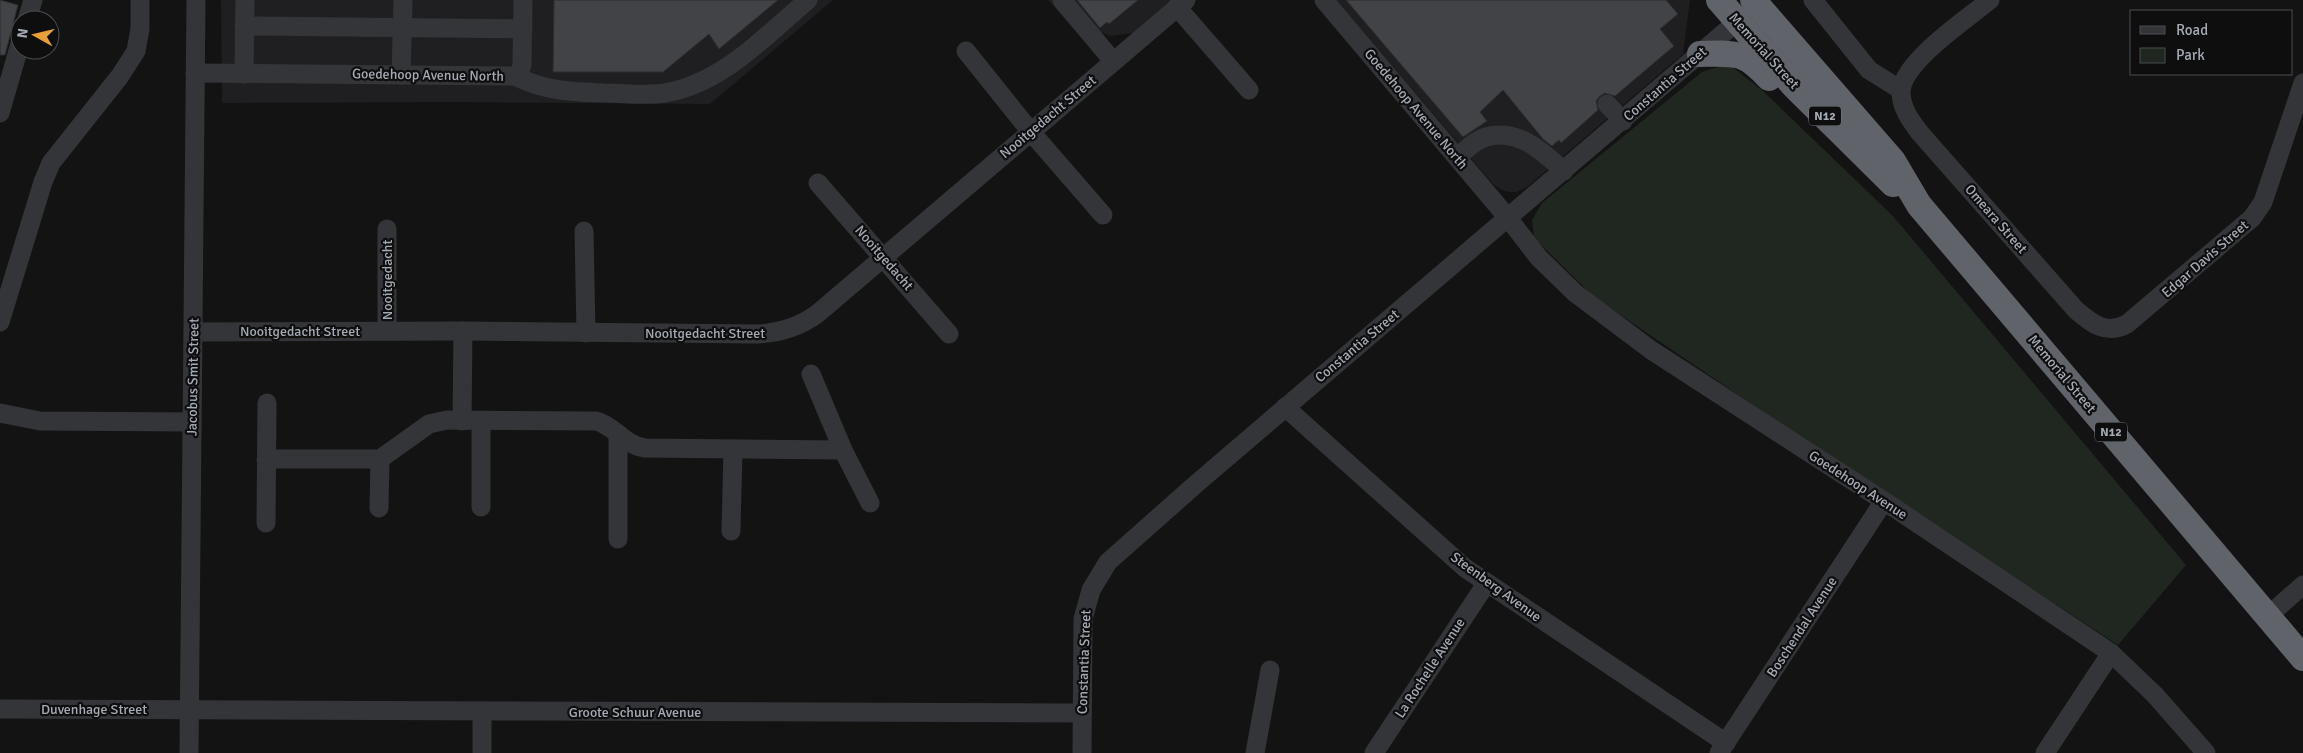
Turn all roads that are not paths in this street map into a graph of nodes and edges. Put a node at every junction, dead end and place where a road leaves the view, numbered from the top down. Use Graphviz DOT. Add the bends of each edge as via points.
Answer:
graph roads {
  1 [pos="140,0"];
  2 [pos="196,0"];
  3 [pos="245,0"];
  4 [pos="402,0"];
  5 [pos="523,0"];
  6 [pos="808,0"];
  7 [pos="1062,0"];
  8 [pos="1324,0"];
  9 [pos="1719,0"];
  10 [pos="1812,0"];
  11 [pos="1990,0"];
  12 [pos="1755,2"];
  13 [pos="1182,4"];
  14 [pos="1737,21"];
  15 [pos="244,26"];
  16 [pos="402,28"];
  17 [pos="523,29"];
  18 [pos="966,51"];
  19 [pos="1700,54"];
  20 [pos="15,60"];
  21 [pos="1113,61"];
  22 [pos="196,73"];
  23 [pos="244,74"];
  24 [pos="401,75"];
  25 [pos="515,76"];
  26 [pos="2303,83"];
  27 [pos="1249,90"];
  28 [pos="1901,90"];
  29 [pos="1607,104"];
  30 [pos="0,113"];
  31 [pos="1622,121"];
  32 [pos="1030,132"];
  33 [pos="1865,157"];
  34 [pos="1457,158"];
  35 [pos="1564,171"];
  36 [pos="818,183"];
  37 [pos="1919,205"];
  38 [pos="1102,215"];
  39 [pos="1508,218"];
  40 [pos="387,229"];
  41 [pos="584,231"];
  42 [pos="883,258"];
  43 [pos="6,280"];
  44 [pos="0,322"];
  45 [pos="2111,329"];
  46 [pos="387,331"];
  47 [pos="463,331"];
  48 [pos="194,332"];
  49 [pos="586,333"];
  50 [pos="949,334"];
  51 [pos="811,374"];
  52 [pos="267,403"];
  53 [pos="1285,407"];
  54 [pos="0,413"];
  55 [pos="462,421"];
  56 [pos="481,421"];
  57 [pos="192,422"];
  58 [pos="618,434"];
  59 [pos="733,449"];
  60 [pos="843,450"];
  61 [pos="266,459"];
  62 [pos="380,459"];
  63 [pos="1884,501"];
  64 [pos="870,504"];
  65 [pos="481,507"];
  66 [pos="379,508"];
  67 [pos="266,523"];
  68 [pos="732,531"];
  69 [pos="618,539"];
  70 [pos="1486,584"];
  71 [pos="2303,585"];
  72 [pos="2267,617"];
  73 [pos="2111,653"];
  74 [pos="2303,658"];
  75 [pos="1270,670"];
  76 [pos="0,709"];
  77 [pos="188,709"];
  78 [pos="482,712"];
  79 [pos="1082,713"];
  80 [pos="1722,748"];
  81 [pos="189,753"];
  82 [pos="482,753"];
  83 [pos="1082,753"];
  84 [pos="1255,753"];
  85 [pos="1374,753"];
  86 [pos="2045,753"];
  87 [pos="2206,753"];
  1 -- 43 [label="street" via="136,52 51,163"];
  2 -- 22 [label="street, Jacobus Smit Street"];
  3 -- 15 [label="street"];
  4 -- 16 [label="street"];
  5 -- 17 [label="street"];
  6 -- 25 [label="street, Goedehoop Avenue North" via="732,64 708,79 668,92 569,92 540,87"];
  7 -- 21 [label="street"];
  8 -- 34 [label="street, Goedehoop Avenue North"];
  9 -- 14 [label="highway, Memorial Street / N12"];
  10 -- 28 [label="street" via="1869,70"];
  11 -- 28 [label="street" via="1914,63 1904,78"];
  12 -- 14 [label="street, Constantia Street"];
  12 -- 37 [label="highway, Memorial Street / N12" via="1893,161"];
  13 -- 21 [label="street, Nooitgedacht Street"];
  13 -- 27 [label="street"];
  14 -- 19 [label="street, Constantia Street"];
  14 -- 33 [label="highway, Memorial Street / N12" via="1794,86"];
  15 -- 16 [label="street"];
  15 -- 23 [label="street"];
  16 -- 17 [label="street"];
  16 -- 24 [label="street"];
  17 -- 25 [label="street" via="522,64"];
  18 -- 32 [label="street"];
  19 -- 31 [label="street, Constantia Street"];
  19 -- 33 [label="highway" via="1739,54 1752,60 1810,120 1840,145"];
  20 -- 30 [label="street"];
  21 -- 32 [label="street, Nooitgedacht Street"];
  22 -- 23 [label="street, Goedehoop Avenue North"];
  22 -- 48 [label="street, Jacobus Smit Street"];
  23 -- 24 [label="street, Goedehoop Avenue North"];
  24 -- 25 [label="street, Goedehoop Avenue North"];
  26 -- 45 [label="street, Edgar Davis Street" via="2263,202 2252,218 2134,320"];
  28 -- 45 [label="street, Omeara Street" via="1905,108 1920,133 2076,310 2093,324"];
  29 -- 31 [label="street"];
  31 -- 35 [label="street, Constantia Street"];
  32 -- 38 [label="street"];
  32 -- 42 [label="street, Nooitgedacht Street"];
  33 -- 37 [label="highway, Memorial Street / N12"];
  34 -- 35 [label="street" via="1485,137 1509,135 1536,146"];
  34 -- 39 [label="street, Goedehoop Avenue North"];
  35 -- 39 [label="street, Constantia Street"];
  36 -- 42 [label="street, Nooitgedacht"];
  37 -- 72 [label="highway, Memorial Street / N12"];
  39 -- 53 [label="street, Constantia Street"];
  39 -- 63 [label="street, Goedehoop Avenue" via="1539,258 1598,311 1651,350"];
  40 -- 46 [label="street, Nooitgedacht"];
  41 -- 49 [label="street"];
  42 -- 49 [label="street, Nooitgedacht Street" via="817,314 779,332"];
  42 -- 50 [label="street, Nooitgedacht"];
  43 -- 44 [label="street"];
  46 -- 47 [label="street, Nooitgedacht Street"];
  46 -- 48 [label="street, Nooitgedacht Street"];
  47 -- 49 [label="street, Nooitgedacht Street"];
  47 -- 55 [label="street"];
  48 -- 57 [label="street, Jacobus Smit Street"];
  51 -- 60 [label="street"];
  52 -- 61 [label="street"];
  53 -- 70 [label="street, Steenberg Avenue"];
  53 -- 79 [label="street, Constantia Street" via="1128,542 1098,575 1083,619"];
  54 -- 57 [label="street" via="40,421"];
  55 -- 56 [label="street"];
  55 -- 62 [label="street" via="433,422"];
  56 -- 58 [label="street" via="596,421 608,425"];
  56 -- 65 [label="street"];
  57 -- 77 [label="street, Jacobus Smit Street"];
  58 -- 59 [label="street" via="644,448"];
  58 -- 69 [label="street"];
  59 -- 60 [label="street"];
  59 -- 68 [label="street"];
  60 -- 64 [label="street"];
  61 -- 62 [label="street"];
  61 -- 67 [label="street"];
  62 -- 66 [label="street"];
  63 -- 73 [label="street, Goedehoop Avenue"];
  63 -- 80 [label="street, Boschendal Avenue"];
  70 -- 80 [label="street, Steenberg Avenue"];
  70 -- 85 [label="street, La Rochelle Avenue"];
  71 -- 72 [label="street"];
  72 -- 74 [label="highway, Memorial Street / N12"];
  73 -- 86 [label="street"];
  73 -- 87 [label="street, Goedehoop Avenue" via="2155,695"];
  75 -- 84 [label="street"];
  76 -- 77 [label="street, Duvenhage Street"];
  77 -- 78 [label="street, Groote Schuur Avenue"];
  77 -- 81 [label="street, Jacobus Smit Street"];
  78 -- 79 [label="street, Groote Schuur Avenue"];
  78 -- 82 [label="street"];
  79 -- 83 [label="street, Constantia Street"];
}
